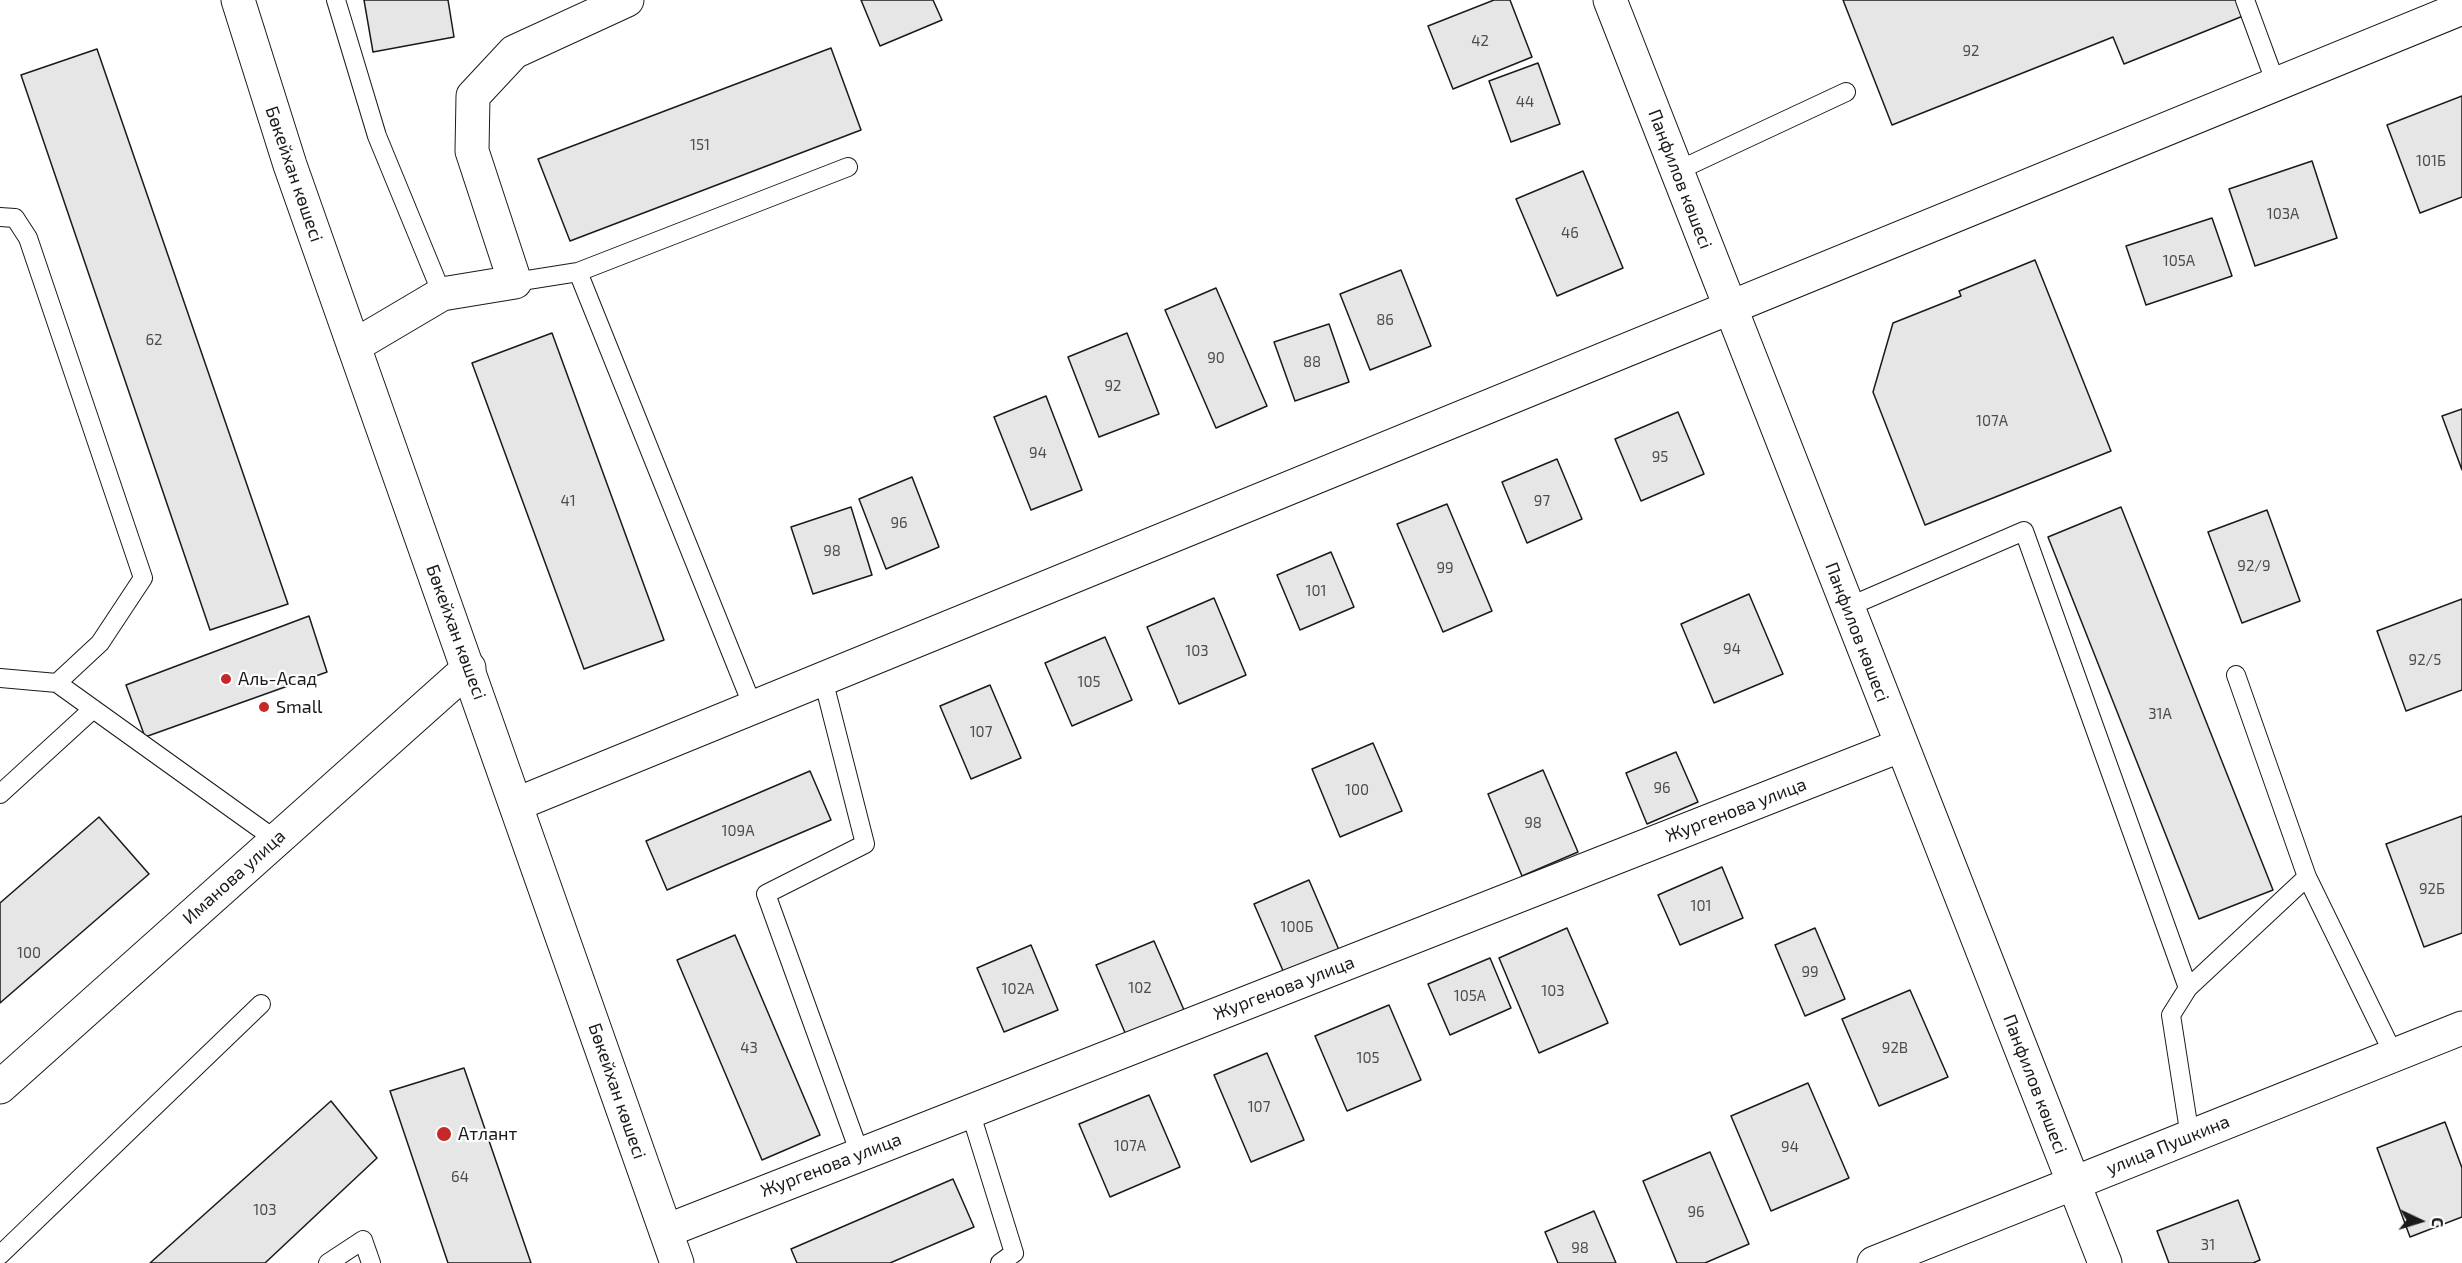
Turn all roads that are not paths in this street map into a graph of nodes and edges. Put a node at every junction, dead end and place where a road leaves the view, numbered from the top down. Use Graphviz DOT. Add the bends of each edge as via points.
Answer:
graph roads {
  1 [pos="238,0"];
  2 [pos="336,0"];
  3 [pos="627,0"];
  4 [pos="1610,0"];
  5 [pos="2246,0"];
  6 [pos="2462,8"];
  7 [pos="2276,84"];
  8 [pos="1846,92"];
  9 [pos="848,166"];
  10 [pos="1677,171"];
  11 [pos="0,217"];
  12 [pos="578,272"];
  13 [pos="515,282"];
  14 [pos="442,294"];
  15 [pos="1730,307"];
  16 [pos="354,346"];
  17 [pos="1848,607"];
  18 [pos="469,668"];
  19 [pos="2236,675"];
  20 [pos="0,678"];
  21 [pos="823,679"];
  22 [pos="57,683"];
  23 [pos="753,707"];
  24 [pos="93,709"];
  25 [pos="1902,745"];
  26 [pos="0,794"];
  27 [pos="517,804"];
  28 [pos="276,840"];
  29 [pos="2307,877"];
  30 [pos="2188,988"];
  31 [pos="261,1005"];
  32 [pos="2462,1028"];
  33 [pos="2394,1055"];
  34 [pos="0,1087"];
  35 [pos="970,1111"];
  36 [pos="2190,1137"];
  37 [pos="860,1154"];
  38 [pos="2074,1183"];
  39 [pos="666,1231"];
  40 [pos="0,1256"];
  41 [pos="328,1263"];
  42 [pos="370,1263"];
  43 [pos="677,1263"];
  44 [pos="1000,1263"];
  45 [pos="1874,1263"];
  46 [pos="2105,1263"];
  1 -- 16 [label="street, Бөкейхан көшесі" via="290,165"];
  2 -- 14 [label="lane" via="377,136"];
  3 -- 13 [label="street" via="514,52 473,96 472,151"];
  4 -- 10 [label="street, Панфилов көшесі"];
  5 -- 7 [label="lane"];
  6 -- 7 [label="street"];
  7 -- 15 [label="street"];
  8 -- 10 [label="lane"];
  9 -- 12 [label="lane"];
  10 -- 15 [label="street, Панфилов көшесі"];
  11 -- 22 [label="lane" via="15,218 28,237 143,578 100,643"];
  12 -- 13 [label="lane"];
  12 -- 23 [label="lane"];
  13 -- 14 [label="street"];
  14 -- 16 [label="street"];
  15 -- 17 [label="street, Панфилов көшесі"];
  15 -- 21 [label="street"];
  16 -- 18 [label="street, Бөкейхан көшесі"];
  17 -- 25 [label="street, Панфилов көшесі"];
  17 -- 30 [label="lane" via="2024,531"];
  18 -- 27 [label="street, Бөкейхан көшесі"];
  18 -- 28 [label="street, Иманова улица"];
  19 -- 29 [label="lane"];
  20 -- 22 [label="lane"];
  21 -- 23 [label="street"];
  21 -- 37 [label="lane" via="865,844 766,894"];
  22 -- 24 [label="lane"];
  23 -- 27 [label="street"];
  24 -- 26 [label="lane"];
  24 -- 28 [label="lane"];
  25 -- 35 [label="street, Жургенова улица"];
  25 -- 38 [label="street, Панфилов көшесі"];
  27 -- 39 [label="street, Бөкейхан көшесі"];
  28 -- 34 [label="street, Иманова улица"];
  29 -- 30 [label="lane"];
  29 -- 33 [label="lane"];
  30 -- 36 [label="lane" via="2171,1015"];
  31 -- 40 [label="lane"];
  32 -- 33 [label="street, улица Пушкина"];
  33 -- 36 [label="street, улица Пушкина"];
  35 -- 37 [label="street, Жургенова улица"];
  35 -- 44 [label="lane" via="1014,1252"];
  36 -- 38 [label="street, улица Пушкина"];
  37 -- 39 [label="street, Жургенова улица"];
  38 -- 45 [label="street, улица Пушкина"];
  38 -- 46 [label="street, Панфилов көшесі"];
  39 -- 43 [label="street, Бөкейхан көшесі"];
  41 -- 42 [label="lane" via="363,1240"];
}
